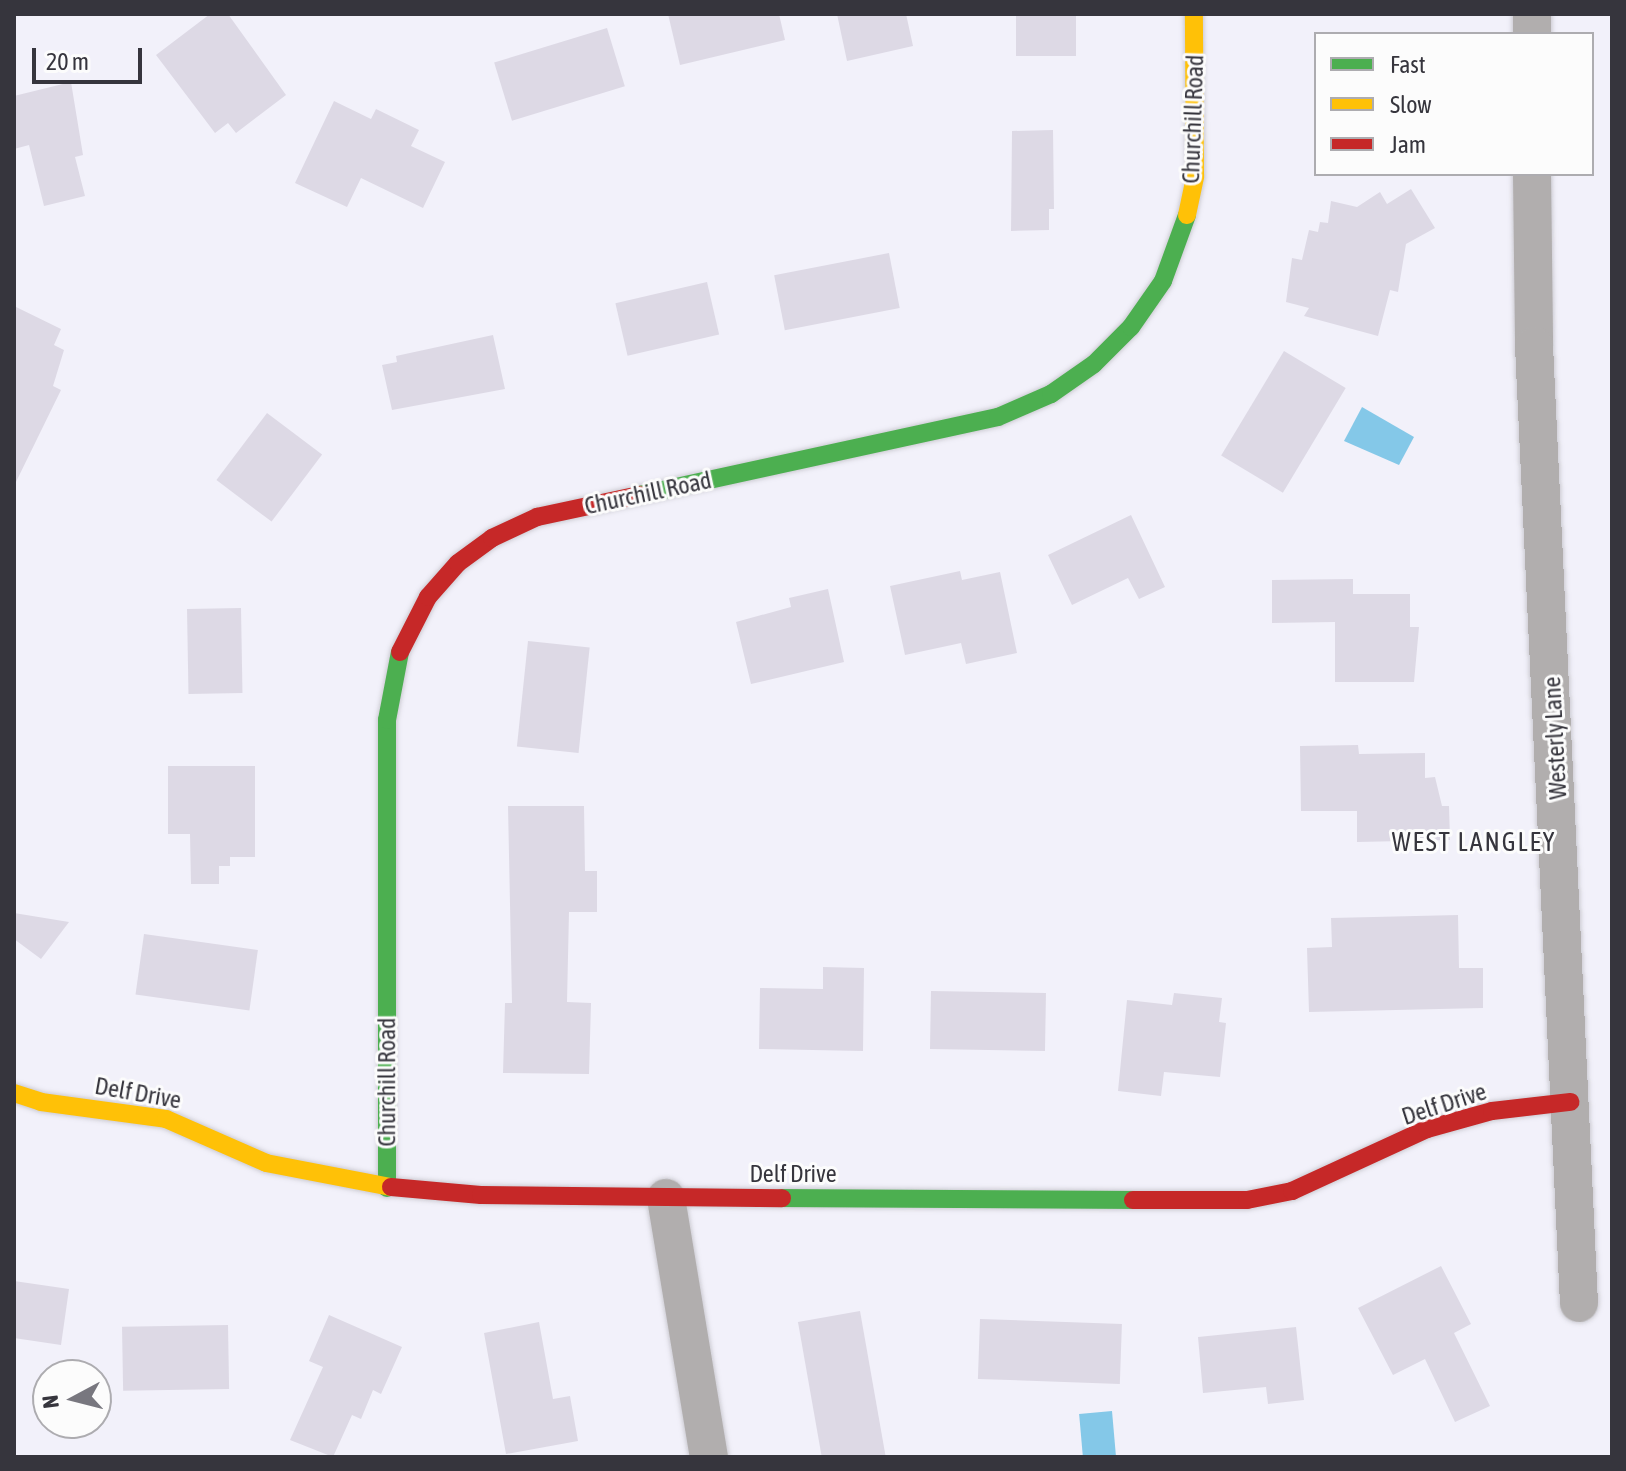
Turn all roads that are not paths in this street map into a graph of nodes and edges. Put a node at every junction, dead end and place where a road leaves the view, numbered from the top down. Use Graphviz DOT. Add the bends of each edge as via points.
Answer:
graph roads {
  1 [pos="1194,14"];
  2 [pos="1532,176"];
  3 [pos="14,1093"];
  4 [pos="1570,1102"];
  5 [pos="387,1188"];
  6 [pos="666,1198"];
  7 [pos="1579,1303"];
  8 [pos="709,1457"];
  1 -- 5 [label="street, Churchill Road" via="1195,176 1184,229 1163,281 1131,327 1094,364 1051,394 998,417 537,517 492,538 458,563 428,597 392,675 387,720"];
  2 -- 4 [label="street, Westerly Lane" via="1534,346"];
  3 -- 5 [label="street, Delf Drive" via="41,1102 166,1119 266,1163"];
  4 -- 6 [label="street, Delf Drive" via="1492,1111 1427,1129 1292,1191 1247,1200"];
  4 -- 7 [label="street, Westerly Lane"];
  5 -- 6 [label="street, Delf Drive"];
  6 -- 8 [label="street"];
}
